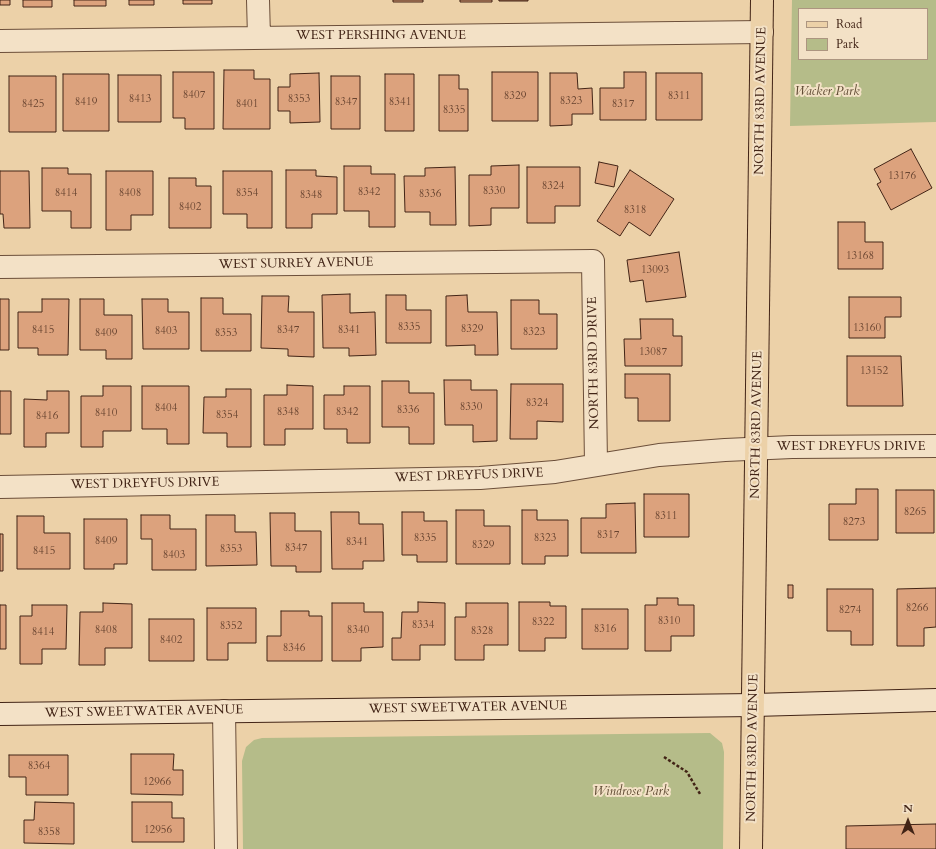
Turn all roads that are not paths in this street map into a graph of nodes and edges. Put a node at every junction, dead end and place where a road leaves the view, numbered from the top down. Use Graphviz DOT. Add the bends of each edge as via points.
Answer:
graph roads {
  1 [pos="258,0"];
  2 [pos="762,0"];
  3 [pos="762,32"];
  4 [pos="259,37"];
  5 [pos="0,41"];
  6 [pos="593,262"];
  7 [pos="0,267"];
  8 [pos="936,446"];
  9 [pos="756,448"];
  10 [pos="596,464"];
  11 [pos="0,487"];
  12 [pos="936,700"];
  13 [pos="754,705"];
  14 [pos="224,711"];
  15 [pos="0,714"];
  16 [pos="226,849"];
  17 [pos="752,849"];
  1 -- 4 [label="street"];
  2 -- 3 [label="main road, NORTH 83RD AVENUE"];
  3 -- 4 [label="street, WEST PERSHING AVENUE"];
  3 -- 9 [label="main road, NORTH 83RD AVENUE"];
  4 -- 5 [label="street, WEST PERSHING AVENUE"];
  6 -- 7 [label="street, WEST SURREY AVENUE"];
  6 -- 10 [label="street, NORTH 83RD DRIVE"];
  8 -- 9 [label="street, WEST DREYFUS DRIVE"];
  9 -- 10 [label="street, WEST DREYFUS DRIVE" via="659,455"];
  9 -- 13 [label="main road, NORTH 83RD AVENUE"];
  10 -- 11 [label="street, WEST DREYFUS DRIVE" via="555,472 480,478"];
  12 -- 13 [label="street, WEST SWEETWATER AVENUE"];
  13 -- 14 [label="street, WEST SWEETWATER AVENUE"];
  13 -- 17 [label="main road, NORTH 83RD AVENUE"];
  14 -- 15 [label="street, WEST SWEETWATER AVENUE"];
  14 -- 16 [label="street"];
}
